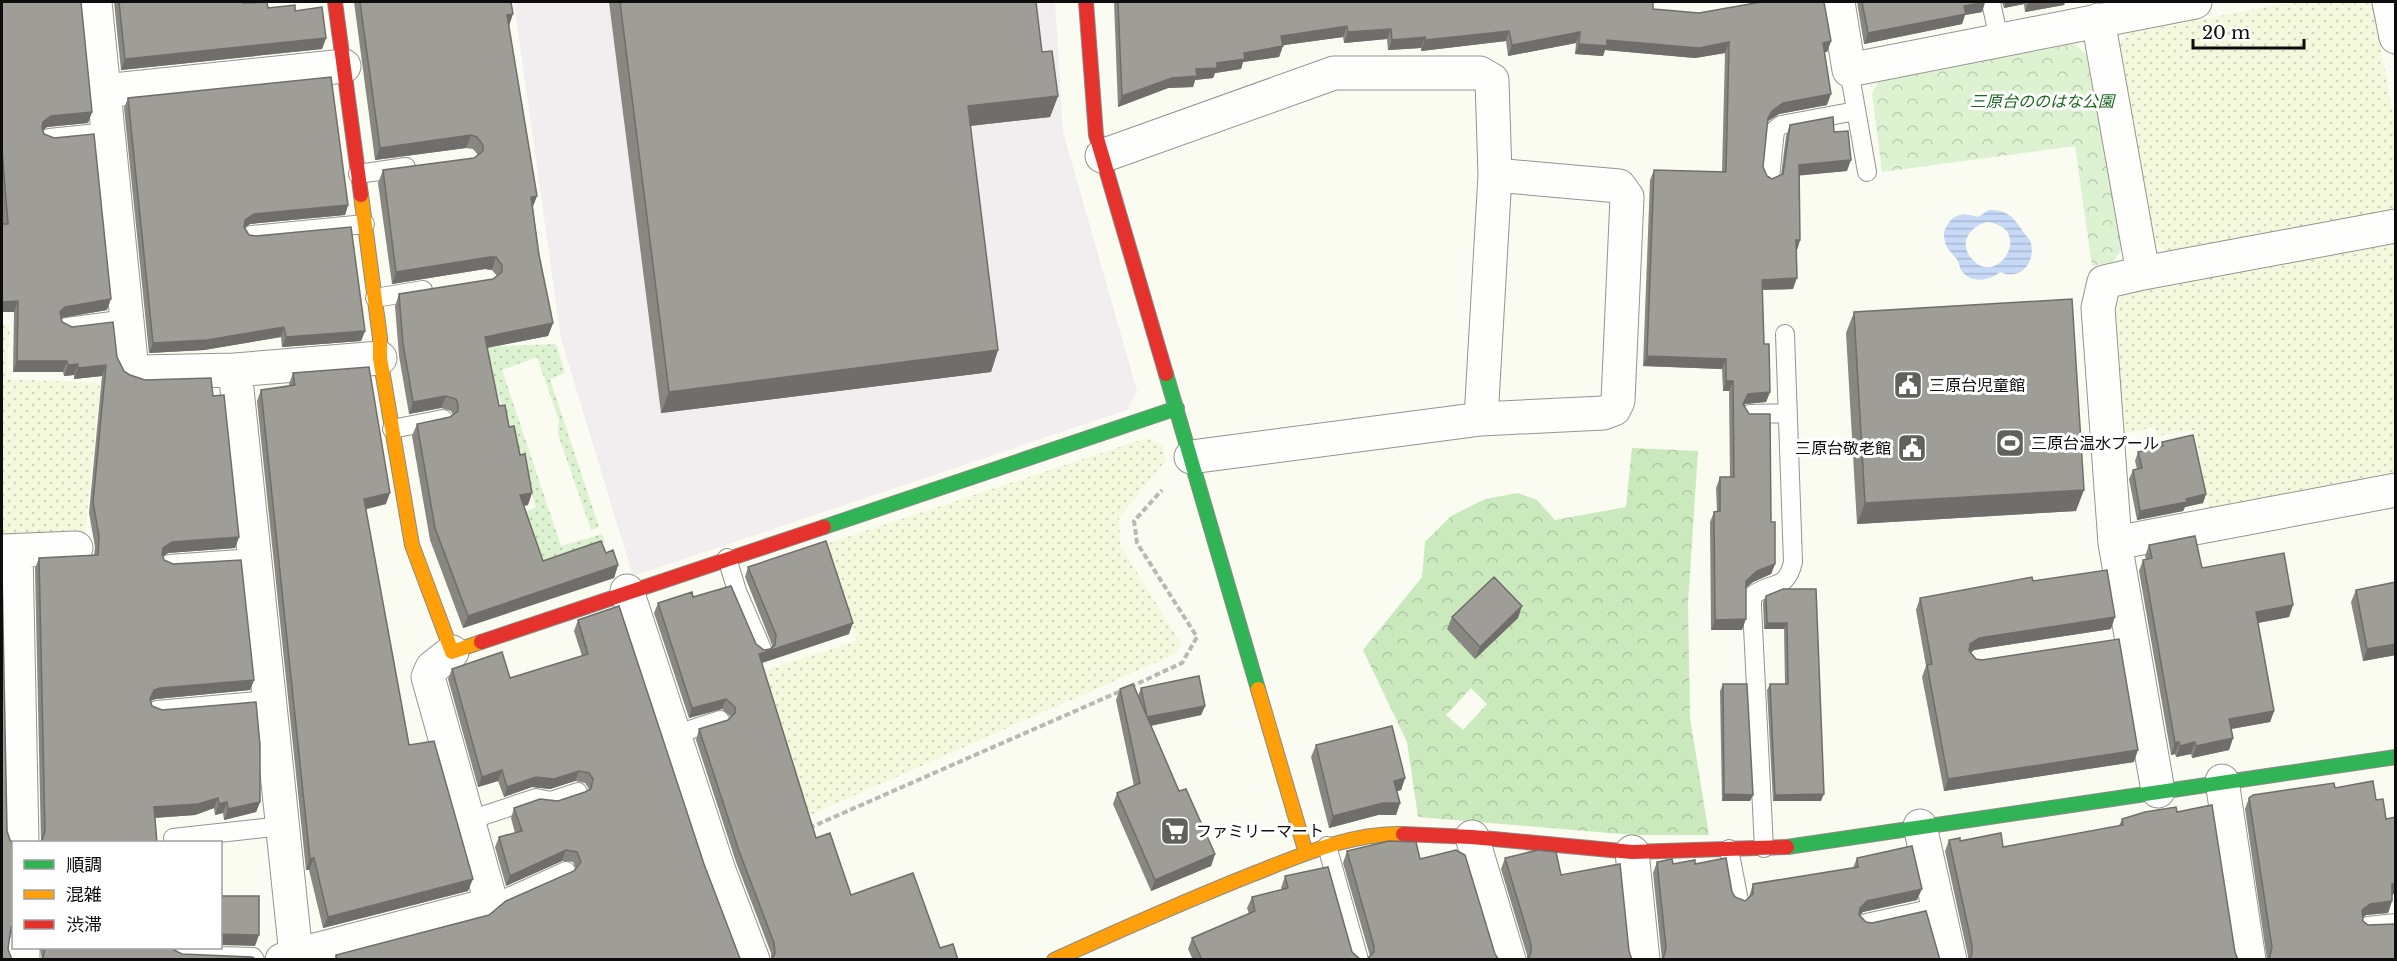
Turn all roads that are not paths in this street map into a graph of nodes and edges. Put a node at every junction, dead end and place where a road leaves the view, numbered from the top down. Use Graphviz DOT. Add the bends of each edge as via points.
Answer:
graph roads {
  1 [pos="95,2"];
  2 [pos="336,2"];
  3 [pos="1086,2"];
  4 [pos="1838,2"];
  5 [pos="1991,2"];
  6 [pos="2195,2"];
  7 [pos="2389,2"];
  8 [pos="2098,20"];
  9 [pos="2396,37"];
  10 [pos="1999,40"];
  11 [pos="344,66"];
  12 [pos="1849,70"];
  13 [pos="104,91"];
  14 [pos="1856,111"];
  15 [pos="108,132"];
  16 [pos="49,138"];
  17 [pos="1102,156"];
  18 [pos="424,165"];
  19 [pos="1867,172"];
  20 [pos="358,174"];
  21 [pos="1495,175"];
  22 [pos="1770,178"];
  23 [pos="365,224"];
  24 [pos="2396,226"];
  25 [pos="251,235"];
  26 [pos="2143,273"];
  27 [pos="442,287"];
  28 [pos="375,298"];
  29 [pos="127,319"];
  30 [pos="67,327"];
  31 [pos="1785,334"];
  32 [pos="380,358"];
  33 [pos="235,370"];
  34 [pos="1177,408"];
  35 [pos="1788,412"];
  36 [pos="1750,414"];
  37 [pos="443,419"];
  38 [pos="1481,419"];
  39 [pos="392,429"];
  40 [pos="1191,457"];
  41 [pos="2396,490"];
  42 [pos="2115,543"];
  43 [pos="76,548"];
  44 [pos="9,551"];
  45 [pos="254,558"];
  46 [pos="727,558"];
  47 [pos="169,564"];
  48 [pos="627,591"];
  49 [pos="762,649"];
  50 [pos="452,652"];
  51 [pos="269,700"];
  52 [pos="157,710"];
  53 [pos="720,720"];
  54 [pos="674,735"];
  55 [pos="2396,757"];
  56 [pos="2222,781"];
  57 [pos="578,792"];
  58 [pos="2158,792"];
  59 [pos="470,820"];
  60 [pos="282,826"];
  61 [pos="1920,826"];
  62 [pos="1472,837"];
  63 [pos="173,838"];
  64 [pos="22,841"];
  65 [pos="1327,846"];
  66 [pos="1764,848"];
  67 [pos="1729,849"];
  68 [pos="1632,852"];
  69 [pos="1306,853"];
  70 [pos="566,871"];
  71 [pos="1739,900"];
  72 [pos="487,903"];
  73 [pos="1939,907"];
  74 [pos="2396,922"];
  75 [pos="1866,923"];
  76 [pos="2368,926"];
  77 [pos="178,954"];
  78 [pos="289,957"];
  79 [pos="255,960"];
  80 [pos="753,960"];
  81 [pos="1054,960"];
  82 [pos="1359,960"];
  83 [pos="1509,960"];
  84 [pos="1643,960"];
  85 [pos="1950,960"];
  86 [pos="2248,960"];
  1 -- 13 [label="street"];
  2 -- 11 [label="street"];
  3 -- 17 [label="street" via="1093,107"];
  4 -- 12 [label="street"];
  5 -- 10 [label="lane"];
  6 -- 8 [label="street"];
  7 -- 9 [label="street"];
  8 -- 10 [label="street"];
  8 -- 26 [label="street"];
  10 -- 12 [label="street"];
  11 -- 13 [label="street"];
  11 -- 20 [label="street"];
  12 -- 14 [label="lane"];
  13 -- 15 [label="street"];
  14 -- 19 [label="lane"];
  14 -- 22 [label="lane" via="1781,125 1775,130"];
  15 -- 16 [label="lane"];
  15 -- 29 [label="street"];
  17 -- 21 [label="street" via="1334,73 1480,73 1492,80"];
  17 -- 34 [label="street"];
  18 -- 20 [label="lane"];
  20 -- 23 [label="street"];
  21 -- 38 [label="street"];
  21 -- 38 [label="street" via="1620,186 1627,197 1618,401 1614,409 1604,413"];
  23 -- 25 [label="lane"];
  23 -- 28 [label="street"];
  24 -- 26 [label="street"];
  26 -- 42 [label="street" via="2103,282 2098,308"];
  27 -- 28 [label="lane"];
  28 -- 32 [label="street"];
  29 -- 30 [label="lane"];
  29 -- 33 [label="street" via="134,369"];
  31 -- 35 [label="lane"];
  32 -- 33 [label="street"];
  32 -- 39 [label="street"];
  33 -- 45 [label="street"];
  34 -- 40 [label="street"];
  34 -- 46 [label="street"];
  35 -- 36 [label="lane"];
  35 -- 66 [label="lane" via="1793,562 1789,577 1780,585 1763,587 1752,596"];
  37 -- 39 [label="lane"];
  38 -- 40 [label="street"];
  39 -- 50 [label="street" via="412,545"];
  40 -- 69 [label="street"];
  41 -- 42 [label="street"];
  42 -- 58 [label="street" via="2120,639"];
  43 -- 44 [label="street"];
  44 -- 64 [label="street"];
  45 -- 47 [label="lane"];
  45 -- 51 [label="street"];
  46 -- 48 [label="street"];
  46 -- 49 [label="lane"];
  48 -- 50 [label="street"];
  48 -- 54 [label="street"];
  50 -- 59 [label="street" via="432,668 428,677"];
  51 -- 52 [label="lane"];
  51 -- 60 [label="street"];
  53 -- 54 [label="lane"];
  54 -- 80 [label="street"];
  55 -- 56 [label="street"];
  56 -- 58 [label="street"];
  56 -- 86 [label="street"];
  57 -- 59 [label="lane" via="551,801 536,798"];
  58 -- 61 [label="street"];
  59 -- 72 [label="street" via="489,895"];
  60 -- 63 [label="lane"];
  60 -- 78 [label="street"];
  61 -- 66 [label="street"];
  61 -- 73 [label="street"];
  62 -- 65 [label="street" via="1383,833"];
  62 -- 68 [label="street"];
  62 -- 83 [label="street"];
  65 -- 69 [label="street"];
  65 -- 82 [label="lane"];
  66 -- 67 [label="street"];
  67 -- 68 [label="street"];
  67 -- 71 [label="lane"];
  68 -- 84 [label="street"];
  69 -- 81 [label="street" via="1165,909"];
  70 -- 72 [label="lane"];
  72 -- 78 [label="street"];
  73 -- 75 [label="lane"];
  73 -- 85 [label="street"];
  74 -- 76 [label="lane"];
  77 -- 79 [label="lane"];
}
